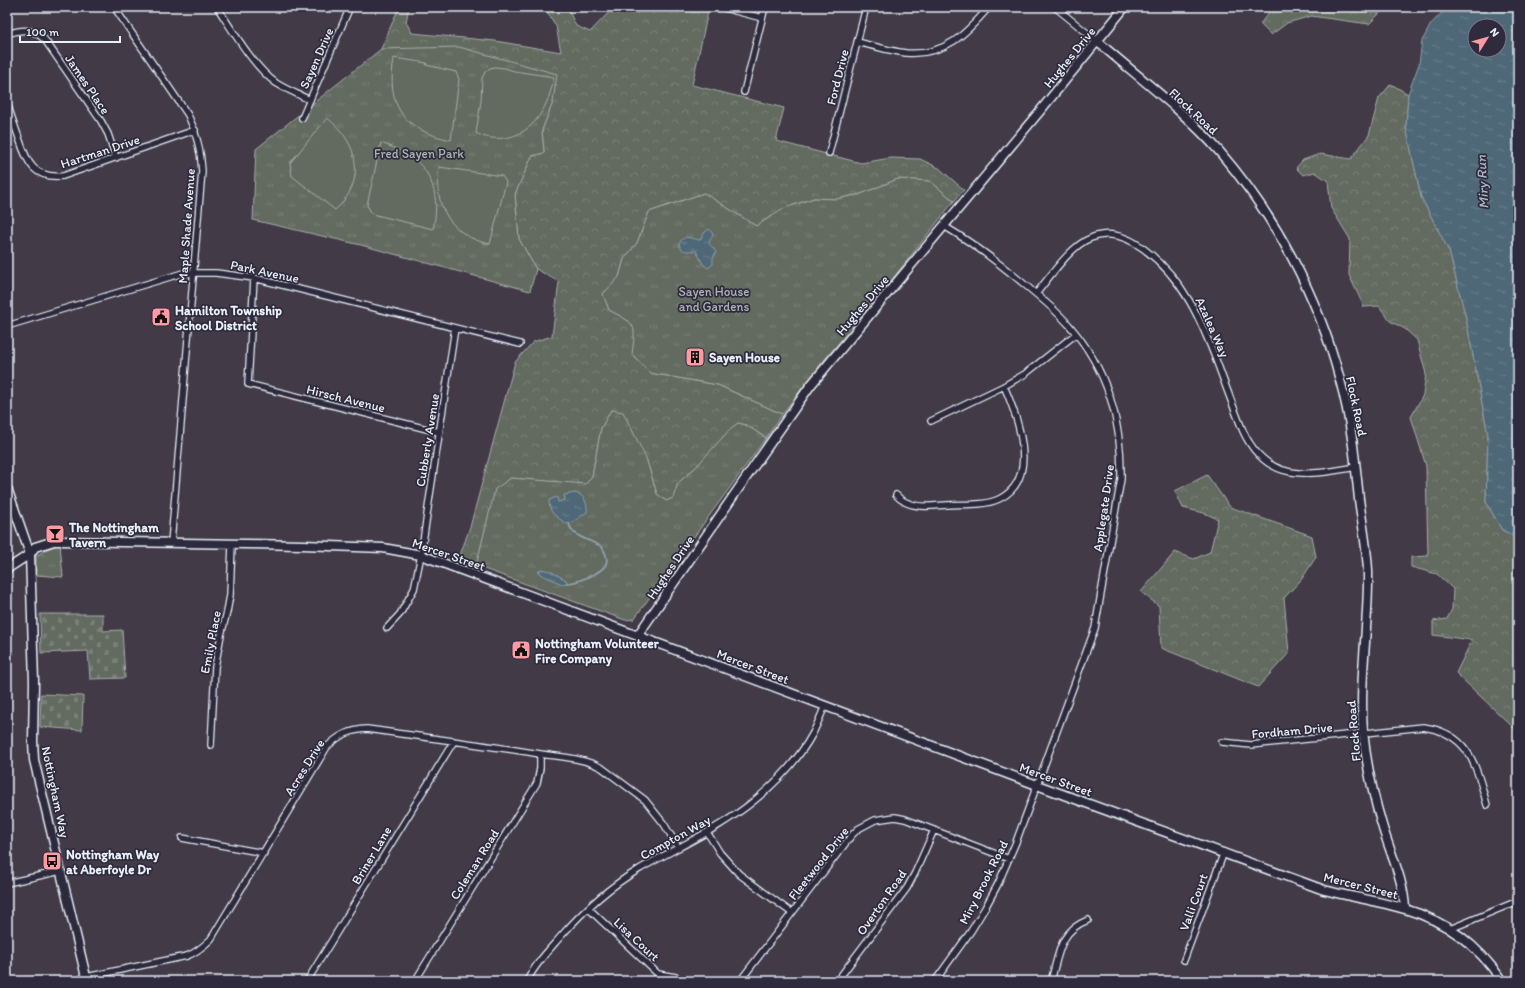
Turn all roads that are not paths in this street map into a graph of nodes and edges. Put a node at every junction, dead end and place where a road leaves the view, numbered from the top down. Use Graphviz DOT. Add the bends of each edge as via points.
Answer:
graph roads {
  1 [pos="114,7"];
  2 [pos="217,7"];
  3 [pos="350,7"];
  4 [pos="720,7"];
  5 [pos="765,7"];
  6 [pos="866,7"];
  7 [pos="989,7"];
  8 [pos="1056,7"];
  9 [pos="1125,7"];
  10 [pos="762,18"];
  11 [pos="7,34"];
  12 [pos="1097,41"];
  13 [pos="857,42"];
  14 [pos="744,92"];
  15 [pos="310,100"];
  16 [pos="7,103"];
  17 [pos="302,118"];
  18 [pos="195,130"];
  19 [pos="829,153"];
  20 [pos="116,158"];
  21 [pos="944,226"];
  22 [pos="193,272"];
  23 [pos="254,278"];
  24 [pos="1036,294"];
  25 [pos="7,326"];
  26 [pos="455,328"];
  27 [pos="1076,334"];
  28 [pos="520,344"];
  29 [pos="1004,386"];
  30 [pos="931,421"];
  31 [pos="439,432"];
  32 [pos="1356,467"];
  33 [pos="7,488"];
  34 [pos="896,495"];
  35 [pos="171,542"];
  36 [pos="232,544"];
  37 [pos="30,554"];
  38 [pos="421,555"];
  39 [pos="7,569"];
  40 [pos="387,628"];
  41 [pos="638,635"];
  42 [pos="825,706"];
  43 [pos="1364,734"];
  44 [pos="454,741"];
  45 [pos="1222,742"];
  46 [pos="211,745"];
  47 [pos="540,754"];
  48 [pos="1037,785"];
  49 [pos="1487,804"];
  50 [pos="934,830"];
  51 [pos="707,832"];
  52 [pos="182,838"];
  53 [pos="678,847"];
  54 [pos="1224,852"];
  55 [pos="264,853"];
  56 [pos="1009,859"];
  57 [pos="61,870"];
  58 [pos="7,883"];
  59 [pos="1518,901"];
  60 [pos="588,908"];
  61 [pos="1405,909"];
  62 [pos="792,913"];
  63 [pos="1088,920"];
  64 [pos="1450,929"];
  65 [pos="1184,960"];
  66 [pos="676,977"];
  67 [pos="86,979"];
  68 [pos="936,980"];
  69 [pos="307,981"];
  70 [pos="415,981"];
  71 [pos="527,981"];
  72 [pos="740,981"];
  73 [pos="837,981"];
  74 [pos="1051,981"];
  75 [pos="1502,981"];
  1 -- 18 [label="street, Maple Shade Avenue" via="188,115"];
  2 -- 15 [label="street" via="265,74 288,90"];
  3 -- 15 [label="street, Sayen Drive"];
  4 -- 10 [label="street"];
  5 -- 10 [label="street"];
  6 -- 13 [label="street, Ford Drive"];
  7 -- 13 [label="street" via="960,38 929,52 905,52"];
  8 -- 12 [label="street, Flock Road"];
  9 -- 12 [label="street, Hughes Drive"];
  10 -- 14 [label="street"];
  11 -- 20 [label="street, James Place" via="28,30 45,40 101,121"];
  12 -- 21 [label="street, Hughes Drive"];
  12 -- 32 [label="street, Flock Road" via="1175,108 1210,142 1252,193 1284,242 1310,292 1332,350 1345,402"];
  13 -- 19 [label="street, Ford Drive"];
  15 -- 17 [label="street, Sayen Drive"];
  16 -- 20 [label="street, Hartman Drive" via="26,157 34,169 41,173 55,177 63,176"];
  18 -- 20 [label="street, Hartman Drive"];
  18 -- 22 [label="street, Maple Shade Avenue" via="202,171"];
  21 -- 24 [label="street, Applegate Drive" via="985,252"];
  21 -- 41 [label="street, Hughes Drive" via="810,386"];
  22 -- 23 [label="street, Park Avenue"];
  22 -- 25 [label="street, Park Avenue"];
  22 -- 35 [label="street, Maple Shade Avenue"];
  23 -- 26 [label="street, Park Avenue"];
  23 -- 31 [label="street, Hirsch Avenue" via="248,384"];
  24 -- 27 [label="street, Applegate Drive"];
  24 -- 32 [label="street, Azalea Way" via="1075,248 1090,238 1117,235 1134,242 1171,274 1190,301 1206,333 1248,442 1260,457 1280,469 1300,474"];
  26 -- 28 [label="street, Park Avenue"];
  26 -- 31 [label="street, Cubberly Avenue"];
  27 -- 29 [label="street" via="1040,364"];
  27 -- 48 [label="street, Applegate Drive" via="1098,368 1111,399 1120,435 1122,479 1095,628"];
  29 -- 30 [label="street"];
  29 -- 34 [label="street" via="1014,409 1022,440 1023,466 1012,489 991,502 919,507 905,503"];
  31 -- 38 [label="street, Cubberly Avenue"];
  32 -- 43 [label="street, Flock Road" via="1368,570 1362,675"];
  33 -- 37 [label="street, Nottingham Way"];
  35 -- 36 [label="street, Mercer Street"];
  35 -- 37 [label="street, Mercer Street" via="54,541 35,547"];
  36 -- 38 [label="street, Mercer Street" via="383,548"];
  36 -- 46 [label="street, Emily Place" via="229,601 215,667"];
  37 -- 39 [label="street, Mercer Street"];
  37 -- 57 [label="street, Nottingham Way" via="34,760"];
  38 -- 40 [label="street, Cubberly Avenue" via="414,589 400,614"];
  38 -- 41 [label="street, Mercer Street"];
  41 -- 42 [label="street, Mercer Street"];
  42 -- 48 [label="street, Mercer Street"];
  42 -- 51 [label="street, Compton Way" via="812,734 787,769 756,800"];
  43 -- 45 [label="street, Fordham Drive" via="1251,745"];
  43 -- 49 [label="street, Fordham Drive" via="1423,727 1452,736 1472,758"];
  43 -- 61 [label="street, Flock Road" via="1376,803 1403,890"];
  44 -- 47 [label="street, Acres Drive"];
  44 -- 55 [label="street, Acres Drive" via="367,729 357,729 341,735 327,747"];
  44 -- 69 [label="street, Briner Lane"];
  47 -- 53 [label="street, Acres Drive" via="586,761 602,768 645,800"];
  47 -- 70 [label="street, Coleman Road" via="540,772 536,783"];
  48 -- 54 [label="street, Mercer Street"];
  48 -- 56 [label="street, Miry Brook Road"];
  50 -- 56 [label="street, Fleetwood Drive"];
  50 -- 62 [label="street, Fleetwood Drive" via="895,817 885,817 866,823 851,836"];
  50 -- 73 [label="street, Overton Road" via="907,888"];
  51 -- 53 [label="street, Compton Way"];
  51 -- 62 [label="street" via="720,853 739,874"];
  52 -- 55 [label="street"];
  53 -- 60 [label="street, Compton Way" via="618,883"];
  54 -- 61 [label="street, Mercer Street" via="1324,890"];
  54 -- 65 [label="street, Valli Court"];
  55 -- 67 [label="street, Acres Drive" via="211,939 198,950 187,956"];
  56 -- 68 [label="street, Miry Brook Road" via="985,908"];
  57 -- 58 [label="street"];
  57 -- 67 [label="street, Nottingham Way"];
  59 -- 64 [label="street"];
  60 -- 66 [label="street, Lisa Court" via="658,974"];
  60 -- 71 [label="street, Compton Way" via="557,940"];
  61 -- 64 [label="street, Mercer Street"];
  62 -- 72 [label="street, Fleetwood Drive"];
  63 -- 74 [label="street" via="1075,926 1062,942"];
  64 -- 75 [label="street, Mercer Street" via="1474,946"];
}
